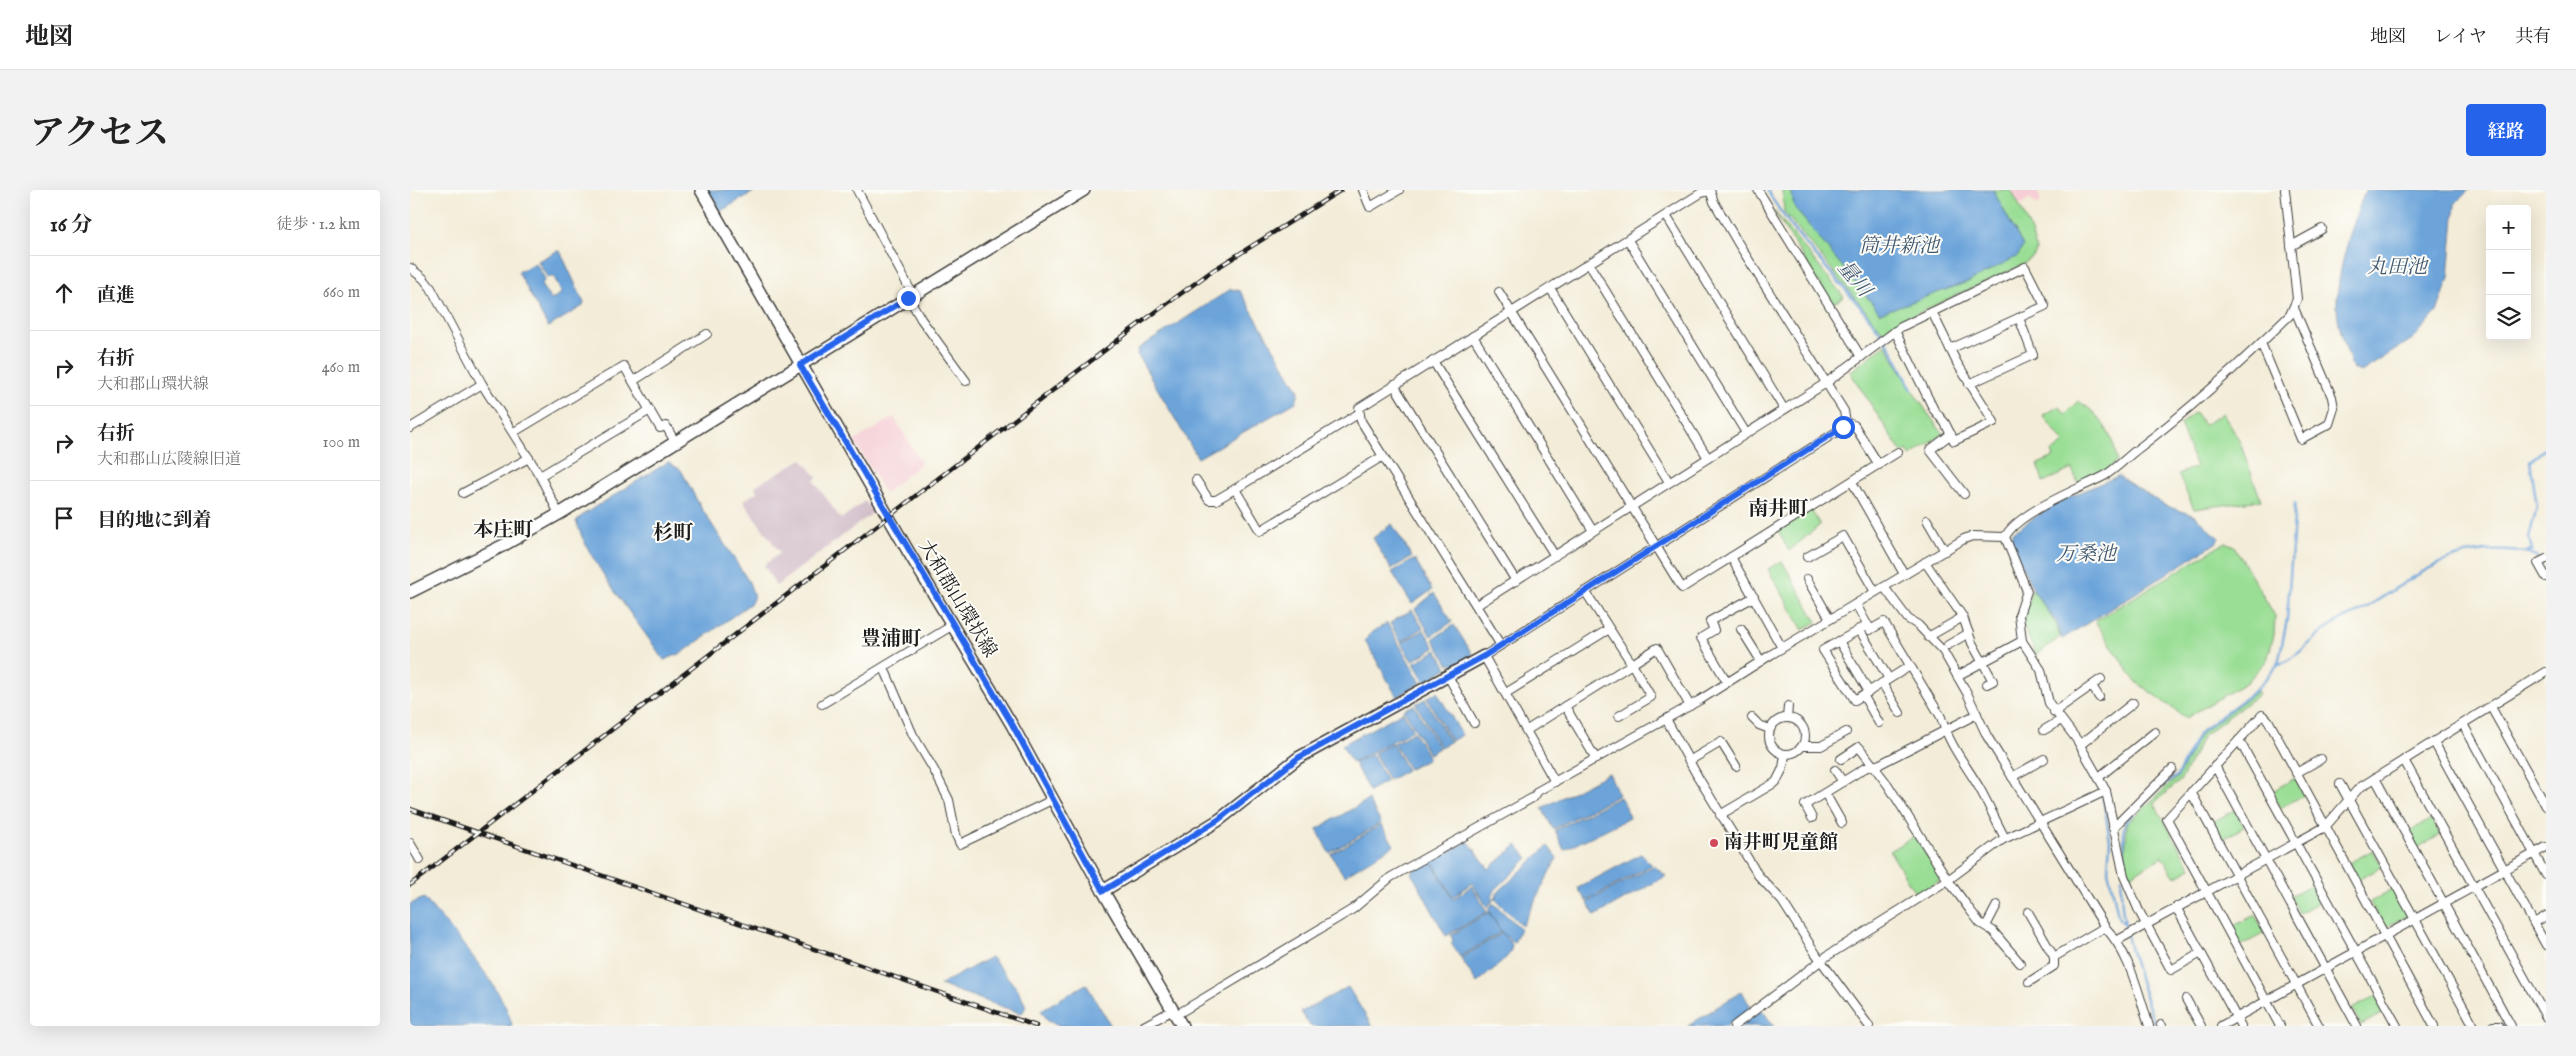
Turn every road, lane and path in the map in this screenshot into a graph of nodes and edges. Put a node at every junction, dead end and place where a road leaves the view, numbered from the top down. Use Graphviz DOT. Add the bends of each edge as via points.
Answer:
graph roads {
  1 [pos="700,190"];
  2 [pos="858,190"];
  3 [pos="1084,190"];
  4 [pos="1363,190"];
  5 [pos="1399,190"];
  6 [pos="1710,190"];
  7 [pos="1758,190"];
  8 [pos="2285,190"];
  9 [pos="1667,217"];
  10 [pos="2322,229"];
  11 [pos="1628,240"];
  12 [pos="2291,246"];
  13 [pos="1588,264"];
  14 [pos="410,268"];
  15 [pos="1550,288"];
  16 [pos="1499,292"];
  17 [pos="910,296"];
  18 [pos="2294,308"];
  19 [pos="1932,312"];
  20 [pos="1511,313"];
  21 [pos="2019,318"];
  22 [pos="707,334"];
  23 [pos="1892,334"];
  24 [pos="1473,336"];
  25 [pos="2260,344"];
  26 [pos="1950,349"];
  27 [pos="1861,357"];
  28 [pos="1433,361"];
  29 [pos="800,365"];
  30 [pos="633,381"];
  31 [pos="966,381"];
  32 [pos="1826,383"];
  33 [pos="482,384"];
  34 [pos="1394,384"];
  35 [pos="1969,384"];
  36 [pos="1784,409"];
  37 [pos="650,410"];
  38 [pos="1358,414"];
  39 [pos="1846,423"];
  40 [pos="410,428"];
  41 [pos="514,432"];
  42 [pos="1746,434"];
  43 [pos="1951,434"];
  44 [pos="675,442"];
  45 [pos="1898,452"];
  46 [pos="1383,456"];
  47 [pos="530,458"];
  48 [pos="1708,458"];
  49 [pos="1879,464"];
  50 [pos="540,476"];
  51 [pos="1196,480"];
  52 [pos="1669,482"];
  53 [pos="1852,482"];
  54 [pos="1235,489"];
  55 [pos="463,493"];
  56 [pos="1964,494"];
  57 [pos="1632,506"];
  58 [pos="559,514"];
  59 [pos="1927,520"];
  60 [pos="1593,531"];
  61 [pos="2005,537"];
  62 [pos="1656,546"];
  63 [pos="1945,551"];
  64 [pos="1554,556"];
  65 [pos="1731,557"];
  66 [pos="1808,557"];
  67 [pos="2542,561"];
  68 [pos="1925,562"];
  69 [pos="1904,574"];
  70 [pos="2546,577"];
  71 [pos="1807,579"];
  72 [pos="1516,581"];
  73 [pos="1884,587"];
  74 [pos="1585,591"];
  75 [pos="410,592"];
  76 [pos="1875,592"];
  77 [pos="1754,597"];
  78 [pos="1856,604"];
  79 [pos="1477,605"];
  80 [pos="1963,617"];
  81 [pos="1830,619"];
  82 [pos="953,625"];
  83 [pos="1868,625"];
  84 [pos="1609,629"];
  85 [pos="1741,629"];
  86 [pos="1859,630"];
  87 [pos="1969,633"];
  88 [pos="1928,637"];
  89 [pos="1839,641"];
  90 [pos="2022,641"];
  91 [pos="1500,644"];
  92 [pos="1948,645"];
  93 [pos="1782,648"];
  94 [pos="1484,656"];
  95 [pos="1761,661"];
  96 [pos="1983,662"];
  97 [pos="1632,664"];
  98 [pos="1910,666"];
  99 [pos="884,668"];
  100 [pos="2546,672"];
  101 [pos="1448,676"];
  102 [pos="1957,676"];
  103 [pos="2101,679"];
  104 [pos="1885,681"];
  105 [pos="1726,682"];
  106 [pos="1987,684"];
  107 [pos="2092,686"];
  108 [pos="1506,694"];
  109 [pos="1866,694"];
  110 [pos="2099,697"];
  111 [pos="2133,703"];
  112 [pos="822,704"];
  113 [pos="1565,706"];
  114 [pos="1690,706"];
  115 [pos="1788,706"];
  116 [pos="2491,707"];
  117 [pos="2054,712"];
  118 [pos="1900,713"];
  119 [pos="1976,714"];
  120 [pos="1619,716"];
  121 [pos="1752,718"];
  122 [pos="1787,718"];
  123 [pos="1666,719"];
  124 [pos="2060,720"];
  125 [pos="1474,723"];
  126 [pos="1879,723"];
  127 [pos="2463,724"];
  128 [pos="1770,729"];
  129 [pos="1527,730"];
  130 [pos="2044,730"];
  131 [pos="1945,731"];
  132 [pos="1846,732"];
  133 [pos="2155,732"];
  134 [pos="2239,740"];
  135 [pos="2434,742"];
  136 [pos="2080,745"];
  137 [pos="1803,746"];
  138 [pos="1785,755"];
  139 [pos="1841,759"];
  140 [pos="2044,759"];
  141 [pos="2321,759"];
  142 [pos="1596,760"];
  143 [pos="2404,760"];
  144 [pos="1689,761"];
  145 [pos="1736,766"];
  146 [pos="1872,766"];
  147 [pos="2215,766"];
  148 [pos="2172,769"];
  149 [pos="1835,770"];
  150 [pos="2296,773"];
  151 [pos="2099,776"];
  152 [pos="2012,777"];
  153 [pos="2375,778"];
  154 [pos="1555,782"];
  155 [pos="1843,782"];
  156 [pos="2340,784"];
  157 [pos="2106,791"];
  158 [pos="2191,792"];
  159 [pos="1825,793"];
  160 [pos="1054,799"];
  161 [pos="2349,800"];
  162 [pos="2546,806"];
  163 [pos="1720,815"];
  164 [pos="1812,818"];
  165 [pos="1842,823"];
  166 [pos="2041,823"];
  167 [pos="2325,827"];
  168 [pos="2113,828"];
  169 [pos="2005,838"];
  170 [pos="410,843"];
  171 [pos="2296,843"];
  172 [pos="2546,847"];
  173 [pos="2534,854"];
  174 [pos="2266,859"];
  175 [pos="420,860"];
  176 [pos="2504,870"];
  177 [pos="2546,875"];
  178 [pos="2237,876"];
  179 [pos="1948,880"];
  180 [pos="2474,887"];
  181 [pos="1103,891"];
  182 [pos="2207,892"];
  183 [pos="2444,903"];
  184 [pos="1997,905"];
  185 [pos="2176,907"];
  186 [pos="2028,912"];
  187 [pos="2546,916"];
  188 [pos="2415,919"];
  189 [pos="2145,923"];
  190 [pos="2534,923"];
  191 [pos="1986,926"];
  192 [pos="2105,927"];
  193 [pos="2385,936"];
  194 [pos="2120,939"];
  195 [pos="2546,945"];
  196 [pos="2356,952"];
  197 [pos="2201,953"];
  198 [pos="2054,957"];
  199 [pos="1821,960"];
  200 [pos="2020,962"];
  201 [pos="2326,968"];
  202 [pos="2029,982"];
  203 [pos="2296,984"];
  204 [pos="2186,999"];
  205 [pos="2266,1001"];
  206 [pos="1174,1013"];
  207 [pos="2236,1017"];
  208 [pos="2546,1017"];
  209 [pos="1144,1026"];
  210 [pos="1182,1026"];
  211 [pos="1734,1026"];
  212 [pos="1869,1026"];
  213 [pos="2149,1026"];
  214 [pos="2201,1026"];
  215 [pos="2221,1026"];
  216 [pos="2241,1026"];
  217 [pos="2280,1026"];
  218 [pos="2319,1026"];
  219 [pos="2358,1026"];
  220 [pos="2397,1026"];
  221 [pos="2434,1026"];
  222 [pos="2474,1026"];
  223 [pos="2493,1026"];
  224 [pos="2498,1026"];
  225 [pos="2511,1026"];
  1 -- 29 [label="street, 大和郡山環状線"];
  2 -- 17 [label="street"];
  3 -- 17 [label="street"];
  4 -- 5 [label="street" via="1370,207"];
  6 -- 9 [label="street"];
  6 -- 32 [label="street" via="1733,235"];
  7 -- 27 [label="street"];
  8 -- 12 [label="street"];
  9 -- 11 [label="street"];
  9 -- 36 [label="street"];
  10 -- 12 [label="street"];
  11 -- 13 [label="street"];
  11 -- 42 [label="street"];
  12 -- 18 [label="street"];
  13 -- 15 [label="street"];
  13 -- 48 [label="street"];
  14 -- 33 [label="street" via="431,288"];
  15 -- 20 [label="street"];
  15 -- 52 [label="street"];
  16 -- 20 [label="street"];
  17 -- 29 [label="street"];
  17 -- 31 [label="street" via="920,319"];
  18 -- 25 [label="street"];
  18 -- 25 [label="street" via="2332,397 2334,408 2330,424 2302,439"];
  19 -- 21 [label="street" via="2025,267 2045,306"];
  19 -- 23 [label="street"];
  19 -- 26 [label="street"];
  20 -- 24 [label="street"];
  20 -- 57 [label="street"];
  21 -- 26 [label="street"];
  21 -- 35 [label="street" via="2033,355"];
  22 -- 30 [label="street"];
  23 -- 27 [label="street"];
  23 -- 43 [label="street"];
  24 -- 28 [label="street"];
  24 -- 60 [label="street"];
  25 -- 61 [label="street" via="2186,412 2109,472 2052,500 2014,526"];
  26 -- 35 [label="street"];
  27 -- 32 [label="street"];
  28 -- 34 [label="street"];
  28 -- 64 [label="street"];
  29 -- 44 [label="street"];
  29 -- 82 [label="street, 大和郡山環状線"];
  30 -- 37 [label="street"];
  30 -- 41 [label="street" via="624,366"];
  32 -- 36 [label="street"];
  32 -- 39 [label="street" via="1844,411"];
  33 -- 40 [label="street"];
  33 -- 41 [label="street"];
  34 -- 38 [label="street" via="1363,404"];
  34 -- 72 [label="street"];
  35 -- 43 [label="street" via="1994,422 1954,441"];
  36 -- 42 [label="street"];
  37 -- 44 [label="street" via="660,428 666,426"];
  37 -- 50 [label="street"];
  38 -- 46 [label="street"];
  38 -- 54 [label="street"];
  39 -- 49 [label="street" via="1854,425"];
  39 -- 62 [label="street"];
  41 -- 47 [label="street"];
  42 -- 48 [label="street"];
  43 -- 56 [label="street" via="1930,450"];
  44 -- 58 [label="street"];
  45 -- 49 [label="street"];
  46 -- 54 [label="street" via="1260,531"];
  46 -- 79 [label="street"];
  47 -- 50 [label="street"];
  47 -- 55 [label="street"];
  48 -- 52 [label="street"];
  49 -- 53 [label="street"];
  50 -- 58 [label="street"];
  51 -- 54 [label="street" via="1209,500 1216,500"];
  52 -- 57 [label="street"];
  53 -- 65 [label="street"];
  53 -- 69 [label="street"];
  57 -- 60 [label="street"];
  57 -- 62 [label="street"];
  58 -- 75 [label="street"];
  59 -- 63 [label="street"];
  60 -- 64 [label="street"];
  61 -- 63 [label="street" via="1972,536"];
  61 -- 90 [label="street" via="2027,591 2019,615"];
  62 -- 65 [label="street" via="1682,588"];
  62 -- 74 [label="street"];
  63 -- 68 [label="street"];
  64 -- 72 [label="street"];
  65 -- 77 [label="street"];
  66 -- 76 [label="street" via="1843,536"];
  67 -- 70 [label="street"];
  68 -- 69 [label="street"];
  68 -- 80 [label="street"];
  69 -- 73 [label="street"];
  71 -- 81 [label="street"];
  72 -- 79 [label="street"];
  73 -- 76 [label="street"];
  73 -- 88 [label="street" via="1908,619"];
  74 -- 84 [label="street"];
  74 -- 91 [label="street"];
  76 -- 78 [label="street"];
  77 -- 93 [label="street"];
  77 -- 105 [label="street" via="1710,622 1714,630 1701,638"];
  78 -- 81 [label="street"];
  78 -- 83 [label="street"];
  79 -- 91 [label="street"];
  80 -- 87 [label="street"];
  80 -- 88 [label="street"];
  81 -- 93 [label="street"];
  82 -- 99 [label="street"];
  82 -- 160 [label="street, 大和郡山環状線"];
  83 -- 86 [label="street"];
  83 -- 98 [label="street" via="1870,630 1884,622"];
  84 -- 97 [label="street"];
  84 -- 108 [label="street"];
  85 -- 95 [label="street"];
  86 -- 89 [label="street"];
  86 -- 104 [label="street"];
  87 -- 92 [label="street"];
  87 -- 96 [label="street"];
  88 -- 102 [label="street" via="1943,651"];
  89 -- 109 [label="street"];
  89 -- 109 [label="street" via="1823,650 1855,700"];
  90 -- 96 [label="street"];
  90 -- 117 [label="street" via="2040,670"];
  91 -- 94 [label="street"];
  93 -- 95 [label="street"];
  94 -- 101 [label="street"];
  94 -- 108 [label="street"];
  95 -- 105 [label="street"];
  96 -- 102 [label="street"];
  96 -- 106 [label="street" via="1993,681"];
  97 -- 113 [label="street"];
  97 -- 114 [label="street" via="1657,648"];
  97 -- 120 [label="street" via="1651,697"];
  98 -- 104 [label="street"];
  98 -- 131 [label="street" via="1941,717"];
  99 -- 112 [label="street"];
  99 -- 160 [label="street" via="913,735 949,800 960,844"];
  100 -- 116 [label="street"];
  101 -- 125 [label="street"];
  101 -- 181 [label="street" via="1298,758 1218,820"];
  102 -- 119 [label="street"];
  103 -- 107 [label="street"];
  104 -- 109 [label="street"];
  104 -- 118 [label="street"];
  105 -- 114 [label="street"];
  107 -- 110 [label="street"];
  107 -- 117 [label="street"];
  108 -- 129 [label="street"];
  109 -- 126 [label="street"];
  111 -- 136 [label="street"];
  113 -- 129 [label="street"];
  113 -- 142 [label="street"];
  114 -- 123 [label="street"];
  115 -- 122 [label="street"];
  116 -- 127 [label="street"];
  116 -- 162 [label="street"];
  117 -- 124 [label="street"];
  119 -- 131 [label="street"];
  119 -- 152 [label="street"];
  121 -- 128 [label="street"];
  122 -- 128 [label="street" via="1775,722"];
  122 -- 137 [label="street" via="1803,726 1806,736"];
  123 -- 142 [label="street"];
  123 -- 144 [label="street"];
  124 -- 130 [label="street"];
  124 -- 136 [label="street"];
  127 -- 135 [label="street"];
  127 -- 173 [label="street"];
  128 -- 138 [label="street" via="1772,746"];
  129 -- 154 [label="street"];
  131 -- 146 [label="street"];
  131 -- 169 [label="street"];
  132 -- 137 [label="street" via="1821,746"];
  133 -- 151 [label="street"];
  134 -- 147 [label="street"];
  134 -- 150 [label="street" via="2262,715 2268,720"];
  134 -- 171 [label="street"];
  135 -- 143 [label="street"];
  135 -- 176 [label="street"];
  136 -- 151 [label="street"];
  137 -- 138 [label="street" via="1796,753"];
  138 -- 163 [label="street" via="1776,782"];
  139 -- 146 [label="street" via="1859,747"];
  140 -- 152 [label="street"];
  141 -- 150 [label="street"];
  142 -- 154 [label="street"];
  143 -- 153 [label="street"];
  143 -- 180 [label="street"];
  144 -- 145 [label="street" via="1721,742"];
  144 -- 163 [label="street"];
  146 -- 155 [label="street"];
  146 -- 179 [label="street" via="1892,791"];
  147 -- 158 [label="street"];
  147 -- 174 [label="street"];
  148 -- 168 [label="street"];
  149 -- 155 [label="street"];
  150 -- 167 [label="street"];
  151 -- 157 [label="street"];
  152 -- 166 [label="street"];
  153 -- 161 [label="street"];
  153 -- 183 [label="street"];
  154 -- 206 [label="street" via="1506,814 1391,877 1353,909"];
  155 -- 159 [label="street"];
  156 -- 161 [label="street"];
  157 -- 166 [label="street"];
  157 -- 168 [label="street"];
  158 -- 178 [label="street"];
  158 -- 182 [label="street" via="2167,819"];
  159 -- 164 [label="street" via="1805,805"];
  159 -- 165 [label="street"];
  160 -- 181 [label="street, 大和郡山環状線"];
  161 -- 167 [label="street"];
  161 -- 188 [label="street"];
  163 -- 199 [label="street" via="1763,883 1782,901"];
  166 -- 169 [label="street" via="2030,824"];
  166 -- 192 [label="street"];
  167 -- 171 [label="street"];
  167 -- 193 [label="street"];
  168 -- 189 [label="street" via="2124,876"];
  169 -- 179 [label="street"];
  170 -- 175 [label="street"];
  171 -- 174 [label="street"];
  171 -- 196 [label="street"];
  172 -- 173 [label="street"];
  173 -- 176 [label="street"];
  173 -- 177 [label="street"];
  174 -- 178 [label="street"];
  174 -- 201 [label="street"];
  176 -- 180 [label="street"];
  176 -- 190 [label="street"];
  178 -- 182 [label="street"];
  178 -- 203 [label="street"];
  179 -- 191 [label="street"];
  179 -- 199 [label="street"];
  180 -- 183 [label="street"];
  180 -- 208 [label="street"];
  181 -- 206 [label="street, 大和郡山環状線"];
  182 -- 185 [label="street"];
  182 -- 205 [label="street"];
  183 -- 188 [label="street"];
  183 -- 225 [label="street"];
  184 -- 191 [label="street"];
  185 -- 189 [label="street"];
  185 -- 197 [label="street"];
  186 -- 198 [label="street"];
  187 -- 190 [label="street"];
  188 -- 193 [label="street"];
  188 -- 222 [label="street"];
  189 -- 194 [label="street"];
  189 -- 197 [label="street" via="2171,970"];
  190 -- 195 [label="street"];
  191 -- 200 [label="street"];
  192 -- 194 [label="street"];
  192 -- 198 [label="street"];
  193 -- 196 [label="street"];
  193 -- 221 [label="street"];
  194 -- 213 [label="street"];
  196 -- 201 [label="street"];
  196 -- 220 [label="street"];
  197 -- 207 [label="street"];
  198 -- 202 [label="street" via="2054,966"];
  199 -- 211 [label="street"];
  199 -- 212 [label="street"];
  201 -- 203 [label="street"];
  201 -- 219 [label="street"];
  203 -- 205 [label="street"];
  203 -- 218 [label="street"];
  204 -- 214 [label="street"];
  205 -- 207 [label="street"];
  205 -- 217 [label="street"];
  206 -- 209 [label="street"];
  206 -- 210 [label="street, 大和郡山環状線"];
  207 -- 215 [label="street"];
  207 -- 216 [label="street"];
  223 -- 224 [label="street"];
}
